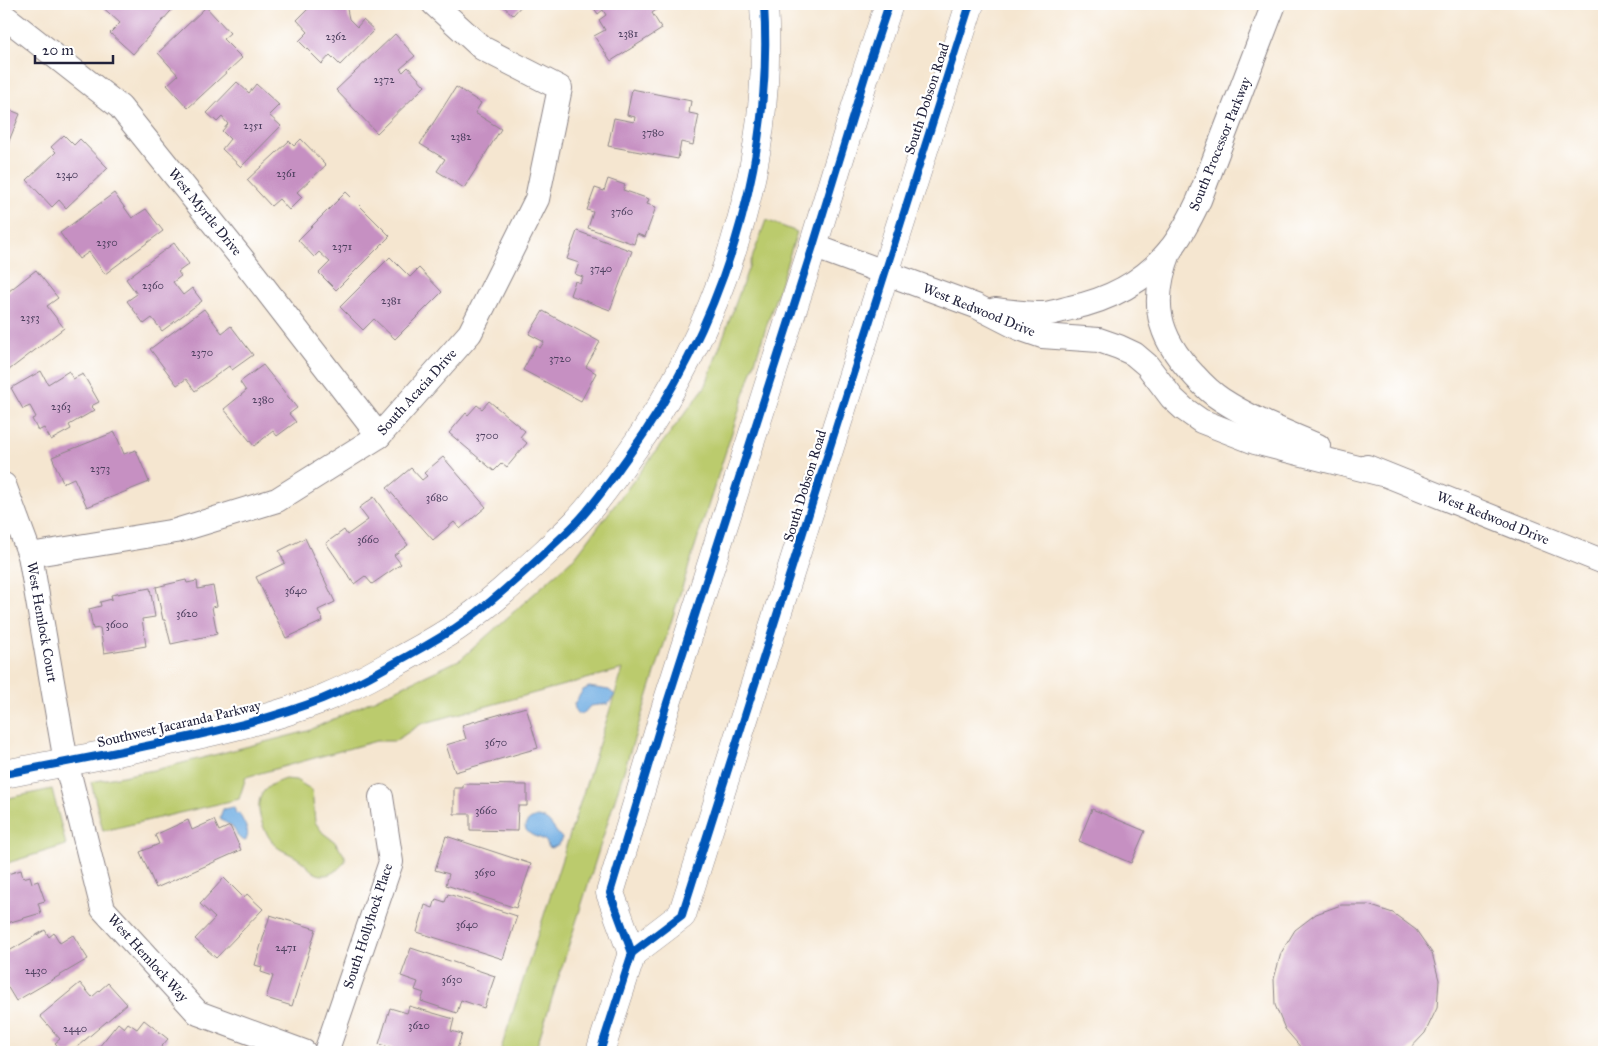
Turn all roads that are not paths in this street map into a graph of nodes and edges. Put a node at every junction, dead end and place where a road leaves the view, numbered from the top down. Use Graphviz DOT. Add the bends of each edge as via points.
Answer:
graph roads {
  1 [pos="434,4"];
  2 [pos="764,4"];
  3 [pos="889,4"];
  4 [pos="970,4"];
  5 [pos="1274,4"];
  6 [pos="4,16"];
  7 [pos="813,246"];
  8 [pos="1170,250"];
  9 [pos="885,274"];
  10 [pos="976,306"];
  11 [pos="379,436"];
  12 [pos="1382,474"];
  13 [pos="4,485"];
  14 [pos="30,555"];
  15 [pos="1604,562"];
  16 [pos="66,762"];
  17 [pos="4,774"];
  18 [pos="381,797"];
  19 [pos="632,953"];
  20 [pos="304,1052"];
  21 [pos="326,1052"];
  22 [pos="600,1052"];
  1 -- 11 [label="street, South Acacia Drive" via="482,48 560,88 537,200 470,333"];
  2 -- 16 [label="main road, Southwest Jacaranda Parkway" via="764,85 759,130 752,175 727,269 670,392 647,430 578,521 497,595 456,627 353,685 322,699 249,722"];
  3 -- 7 [label="main road"];
  4 -- 9 [label="main road, South Dobson Road"];
  5 -- 8 [label="street, South Processor Parkway" via="1199,200"];
  6 -- 11 [label="street, West Myrtle Drive" via="120,107 244,260"];
  7 -- 9 [label="street, West Redwood Drive"];
  7 -- 19 [label="main road" via="667,702 610,893"];
  8 -- 10 [label="street, South Processor Parkway" via="1127,288 1082,306 1047,314"];
  8 -- 12 [label="street, West Redwood Drive" via="1162,276 1159,310 1168,342 1186,367 1234,408"];
  9 -- 10 [label="street, West Redwood Drive"];
  9 -- 19 [label="main road, South Dobson Road" via="682,915"];
  10 -- 12 [label="street, West Redwood Drive" via="1042,336 1099,340 1134,354 1184,409 1201,422 1220,430"];
  11 -- 14 [label="street, South Acacia Drive" via="277,500 176,531"];
  12 -- 15 [label="street, West Redwood Drive"];
  13 -- 14 [label="street, West Hemlock Court"];
  14 -- 16 [label="street, West Hemlock Court"];
  16 -- 17 [label="main road, Southwest Jacaranda Parkway"];
  16 -- 20 [label="street, West Hemlock Way" via="104,908 198,1013"];
  18 -- 21 [label="street, South Hollyhock Place" via="391,862"];
  19 -- 22 [label="main road"];
}
